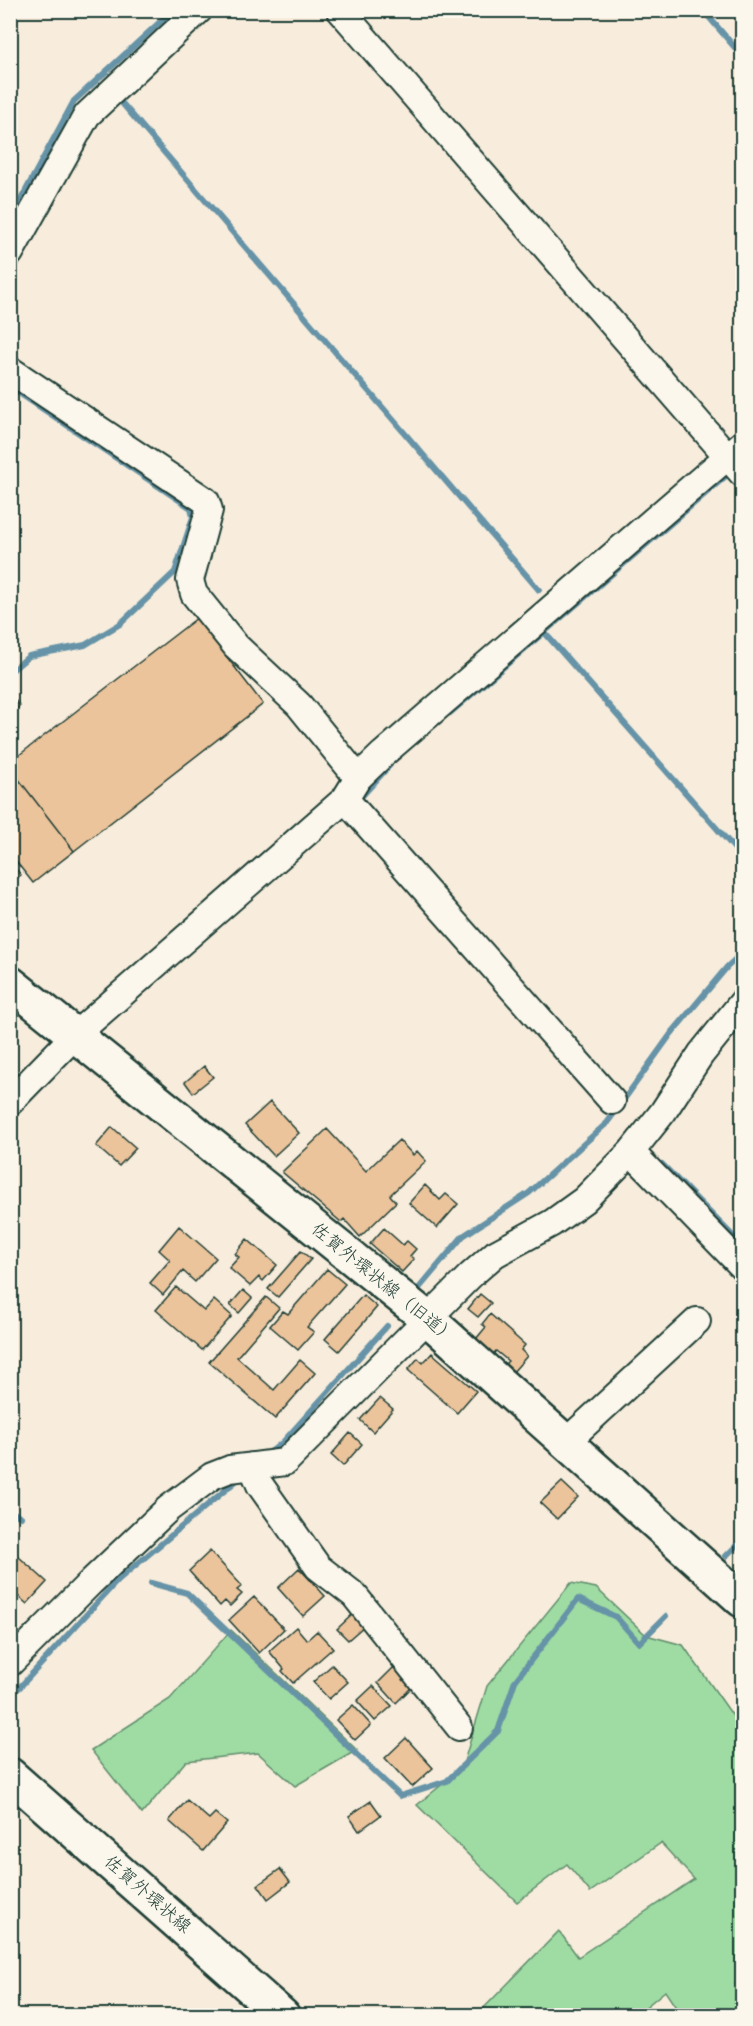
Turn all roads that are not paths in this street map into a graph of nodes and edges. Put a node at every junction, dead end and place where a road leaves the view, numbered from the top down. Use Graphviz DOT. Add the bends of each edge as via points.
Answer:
graph roads {
  1 [pos="199,10"];
  2 [pos="340,10"];
  3 [pos="10,253"];
  4 [pos="10,370"];
  5 [pos="738,458"];
  6 [pos="358,778"];
  7 [pos="345,799"];
  8 [pos="10,983"];
  9 [pos="742,1003"];
  10 [pos="75,1035"];
  11 [pos="612,1101"];
  12 [pos="10,1102"];
  13 [pos="631,1152"];
  14 [pos="742,1266"];
  15 [pos="428,1319"];
  16 [pos="697,1321"];
  17 [pos="566,1442"];
  18 [pos="247,1474"];
  19 [pos="742,1600"];
  20 [pos="10,1663"];
  21 [pos="459,1727"];
  22 [pos="10,1776"];
  23 [pos="283,2016"];
  1 -- 3 [label="street" via="87,115"];
  2 -- 5 [label="street"];
  4 -- 6 [label="street" via="206,501 209,510 190,580 194,594 236,646 299,705"];
  5 -- 6 [label="street"];
  6 -- 7 [label="street"];
  7 -- 10 [label="street"];
  7 -- 11 [label="street"];
  8 -- 10 [label="street, 佐賀外環状線（旧道）"];
  9 -- 13 [label="street"];
  10 -- 12 [label="street"];
  10 -- 15 [label="street, 佐賀外環状線（旧道）"];
  13 -- 14 [label="street"];
  13 -- 15 [label="street" via="584,1200 552,1223 495,1254"];
  15 -- 17 [label="street, 佐賀外環状線（旧道）"];
  15 -- 18 [label="street" via="285,1462"];
  16 -- 17 [label="street"];
  17 -- 19 [label="street, 佐賀外環状線（旧道）"];
  18 -- 20 [label="street" via="212,1476 168,1509"];
  18 -- 21 [label="street" via="318,1567 354,1594"];
  22 -- 23 [label="street, 佐賀外環状線"];
}
